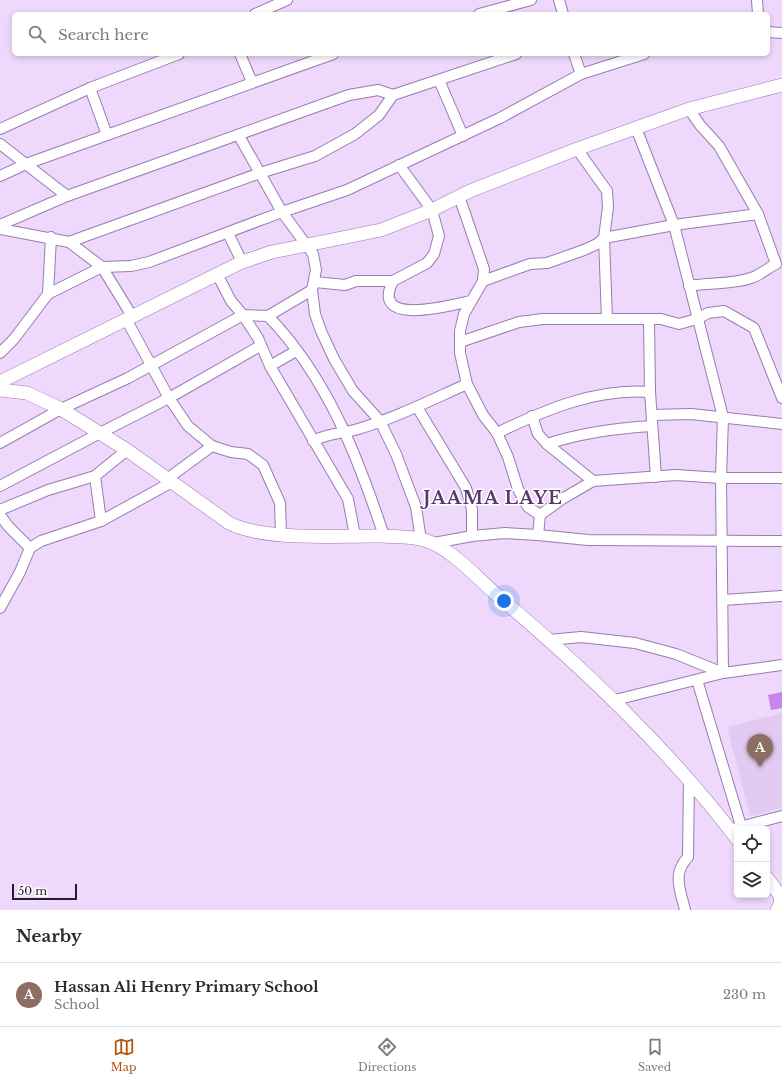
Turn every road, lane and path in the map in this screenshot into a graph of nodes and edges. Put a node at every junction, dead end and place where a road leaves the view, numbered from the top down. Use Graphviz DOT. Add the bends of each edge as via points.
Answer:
graph roads {
  1 [pos="286,0"];
  2 [pos="531,0"];
  3 [pos="559,0"];
  4 [pos="757,0"];
  5 [pos="259,12"];
  6 [pos="486,12"];
  7 [pos="562,12"];
  8 [pos="758,12"];
  9 [pos="770,32"];
  10 [pos="782,33"];
  11 [pos="174,56"];
  12 [pos="241,56"];
  13 [pos="327,56"];
  14 [pos="510,56"];
  15 [pos="575,56"];
  16 [pos="638,56"];
  17 [pos="582,74"];
  18 [pos="439,80"];
  19 [pos="252,82"];
  20 [pos="782,85"];
  21 [pos="90,88"];
  22 [pos="393,95"];
  23 [pos="689,109"];
  24 [pos="636,128"];
  25 [pos="0,129"];
  26 [pos="107,135"];
  27 [pos="239,136"];
  28 [pos="464,136"];
  29 [pos="0,144"];
  30 [pos="577,149"];
  31 [pos="26,164"];
  32 [pos="399,165"];
  33 [pos="260,173"];
  34 [pos="0,176"];
  35 [pos="67,196"];
  36 [pos="459,196"];
  37 [pos="432,210"];
  38 [pos="282,212"];
  39 [pos="758,214"];
  40 [pos="674,224"];
  41 [pos="0,225"];
  42 [pos="0,229"];
  43 [pos="228,233"];
  44 [pos="51,237"];
  45 [pos="604,238"];
  46 [pos="69,242"];
  47 [pos="306,245"];
  48 [pos="242,262"];
  49 [pos="102,267"];
  50 [pos="779,267"];
  51 [pos="217,274"];
  52 [pos="393,281"];
  53 [pos="483,281"];
  54 [pos="314,286"];
  55 [pos="689,286"];
  56 [pos="48,294"];
  57 [pos="472,301"];
  58 [pos="243,314"];
  59 [pos="268,316"];
  60 [pos="129,317"];
  61 [pos="607,319"];
  62 [pos="649,319"];
  63 [pos="698,320"];
  64 [pos="460,342"];
  65 [pos="260,346"];
  66 [pos="296,351"];
  67 [pos="0,353"];
  68 [pos="151,365"];
  69 [pos="270,366"];
  70 [pos="0,382"];
  71 [pos="467,384"];
  72 [pos="0,390"];
  73 [pos="650,392"];
  74 [pos="782,397"];
  75 [pos="169,398"];
  76 [pos="416,407"];
  77 [pos="61,409"];
  78 [pos="652,415"];
  79 [pos="532,416"];
  80 [pos="723,417"];
  81 [pos="380,421"];
  82 [pos="782,424"];
  83 [pos="652,426"];
  84 [pos="343,431"];
  85 [pos="100,433"];
  86 [pos="497,433"];
  87 [pos="313,441"];
  88 [pos="0,444"];
  89 [pos="547,444"];
  90 [pos="212,446"];
  91 [pos="127,450"];
  92 [pos="95,476"];
  93 [pos="656,476"];
  94 [pos="721,478"];
  95 [pos="782,478"];
  96 [pos="170,480"];
  97 [pos="593,481"];
  98 [pos="0,486"];
  99 [pos="540,515"];
  100 [pos="1,517"];
  101 [pos="101,521"];
  102 [pos="281,535"];
  103 [pos="538,535"];
  104 [pos="355,536"];
  105 [pos="384,536"];
  106 [pos="472,536"];
  107 [pos="421,540"];
  108 [pos="723,540"];
  109 [pos="782,541"];
  110 [pos="434,543"];
  111 [pos="30,548"];
  112 [pos="782,596"];
  113 [pos="723,600"];
  114 [pos="0,608"];
  115 [pos="549,640"];
  116 [pos="782,665"];
  117 [pos="723,673"];
  118 [pos="697,680"];
  119 [pos="615,700"];
  120 [pos="689,779"];
  121 [pos="782,816"];
  122 [pos="735,826"];
  123 [pos="751,826"];
  124 [pos="734,829"];
  125 [pos="770,882"];
  126 [pos="782,897"];
  127 [pos="685,910"];
  128 [pos="777,910"];
  1 -- 5 [label="street"];
  2 -- 6 [label="street"];
  3 -- 7 [label="street"];
  4 -- 8 [label="street"];
  9 -- 10 [label="street"];
  11 -- 21 [label="street"];
  12 -- 19 [label="street"];
  13 -- 19 [label="street"];
  14 -- 18 [label="street"];
  15 -- 17 [label="street"];
  16 -- 17 [label="street"];
  17 -- 28 [label="street"];
  18 -- 22 [label="street"];
  18 -- 28 [label="street"];
  19 -- 26 [label="street"];
  20 -- 23 [label="street"];
  21 -- 25 [label="street"];
  21 -- 26 [label="street"];
  22 -- 27 [label="street" via="378,90 355,93"];
  22 -- 33 [label="street" via="379,115 355,134 315,156"];
  23 -- 24 [label="street"];
  23 -- 39 [label="street" via="719,146"];
  24 -- 30 [label="street"];
  24 -- 40 [label="street"];
  26 -- 31 [label="street"];
  27 -- 33 [label="street"];
  27 -- 35 [label="street"];
  28 -- 32 [label="street"];
  29 -- 31 [label="street"];
  30 -- 36 [label="street"];
  30 -- 45 [label="street" via="607,191 608,208"];
  31 -- 34 [label="street"];
  31 -- 35 [label="street"];
  32 -- 37 [label="street"];
  32 -- 38 [label="street" via="347,190"];
  33 -- 38 [label="street"];
  33 -- 46 [label="street"];
  35 -- 41 [label="street"];
  36 -- 37 [label="street"];
  36 -- 53 [label="street" via="484,270"];
  37 -- 47 [label="street" via="382,230"];
  37 -- 52 [label="street" via="439,236 434,254 427,263"];
  38 -- 43 [label="street"];
  38 -- 47 [label="street"];
  39 -- 40 [label="street"];
  39 -- 50 [label="street"];
  40 -- 45 [label="street"];
  40 -- 55 [label="street"];
  42 -- 44 [label="street"];
  43 -- 48 [label="street"];
  43 -- 49 [label="street" via="149,262 131,266"];
  44 -- 46 [label="street"];
  44 -- 56 [label="street"];
  45 -- 53 [label="street" via="584,250 547,262 530,264"];
  45 -- 61 [label="street"];
  46 -- 49 [label="street"];
  47 -- 48 [label="street"];
  47 -- 54 [label="street" via="313,254 316,270"];
  48 -- 51 [label="street"];
  49 -- 56 [label="street"];
  49 -- 60 [label="street"];
  50 -- 55 [label="street" via="752,278 726,284 709,282"];
  51 -- 58 [label="street" via="231,301"];
  51 -- 60 [label="street"];
  52 -- 54 [label="street" via="356,281 346,285"];
  52 -- 57 [label="street" via="389,295 390,303 402,310 421,311"];
  53 -- 57 [label="street"];
  54 -- 59 [label="street"];
  54 -- 81 [label="street" via="315,314 334,359 354,391"];
  55 -- 63 [label="street"];
  56 -- 67 [label="street" via="14,339"];
  57 -- 64 [label="street" via="464,314"];
  58 -- 59 [label="street"];
  58 -- 65 [label="street"];
  58 -- 68 [label="street"];
  59 -- 66 [label="street" via="285,333"];
  60 -- 68 [label="street"];
  60 -- 70 [label="street"];
  61 -- 62 [label="street"];
  61 -- 64 [label="street" via="543,319 519,322"];
  62 -- 63 [label="street" via="670,320 679,324"];
  62 -- 73 [label="street"];
  63 -- 74 [label="street" via="708,313 724,311 754,328"];
  63 -- 80 [label="street"];
  64 -- 71 [label="street"];
  65 -- 69 [label="street"];
  65 -- 75 [label="street"];
  66 -- 69 [label="street"];
  66 -- 84 [label="street" via="332,404"];
  68 -- 75 [label="street"];
  68 -- 77 [label="street"];
  69 -- 87 [label="street"];
  71 -- 76 [label="street"];
  71 -- 86 [label="street" via="483,415"];
  72 -- 77 [label="street" via="28,393"];
  73 -- 78 [label="street"];
  73 -- 79 [label="street" via="630,391 580,399"];
  75 -- 85 [label="street"];
  75 -- 90 [label="street" via="188,426"];
  76 -- 81 [label="street"];
  76 -- 106 [label="street" via="466,488 472,509"];
  77 -- 85 [label="street"];
  77 -- 88 [label="street"];
  78 -- 80 [label="street" via="691,414"];
  78 -- 83 [label="street"];
  79 -- 86 [label="street"];
  79 -- 89 [label="street" via="538,434"];
  80 -- 82 [label="street"];
  80 -- 94 [label="street"];
  81 -- 84 [label="street"];
  81 -- 107 [label="street" via="396,454 416,507"];
  83 -- 89 [label="street" via="570,436"];
  83 -- 93 [label="street"];
  84 -- 87 [label="street" via="327,434"];
  84 -- 105 [label="street" via="368,486"];
  85 -- 91 [label="street"];
  85 -- 98 [label="street"];
  86 -- 99 [label="street" via="521,495 528,507"];
  87 -- 104 [label="street" via="348,499"];
  89 -- 97 [label="street"];
  90 -- 96 [label="street"];
  90 -- 102 [label="street" via="248,454 263,465 280,503"];
  91 -- 92 [label="street"];
  91 -- 96 [label="street"];
  92 -- 100 [label="street" via="48,490"];
  92 -- 101 [label="street"];
  93 -- 94 [label="street"];
  93 -- 97 [label="street"];
  94 -- 95 [label="street"];
  94 -- 108 [label="street"];
  96 -- 101 [label="street"];
  96 -- 102 [label="street" via="242,530"];
  97 -- 99 [label="street"];
  99 -- 103 [label="street"];
  100 -- 111 [label="street"];
  101 -- 111 [label="street" via="41,541"];
  102 -- 104 [label="street"];
  103 -- 106 [label="street" via="505,533"];
  103 -- 108 [label="street" via="588,540"];
  104 -- 105 [label="street"];
  105 -- 107 [label="street"];
  106 -- 110 [label="street"];
  107 -- 110 [label="street"];
  108 -- 109 [label="street"];
  108 -- 113 [label="street"];
  110 -- 115 [label="street"];
  111 -- 114 [label="street"];
  112 -- 113 [label="street"];
  113 -- 117 [label="street"];
  115 -- 117 [label="street" via="581,637 635,643 676,654"];
  115 -- 119 [label="street"];
  116 -- 117 [label="street"];
  117 -- 118 [label="street"];
  118 -- 119 [label="street"];
  118 -- 122 [label="street"];
  119 -- 120 [label="street"];
  120 -- 124 [label="street"];
  120 -- 127 [label="street" via="688,857 681,864 677,875"];
  121 -- 123 [label="street"];
  125 -- 126 [label="street"];
  126 -- 128 [label="street"];
}
